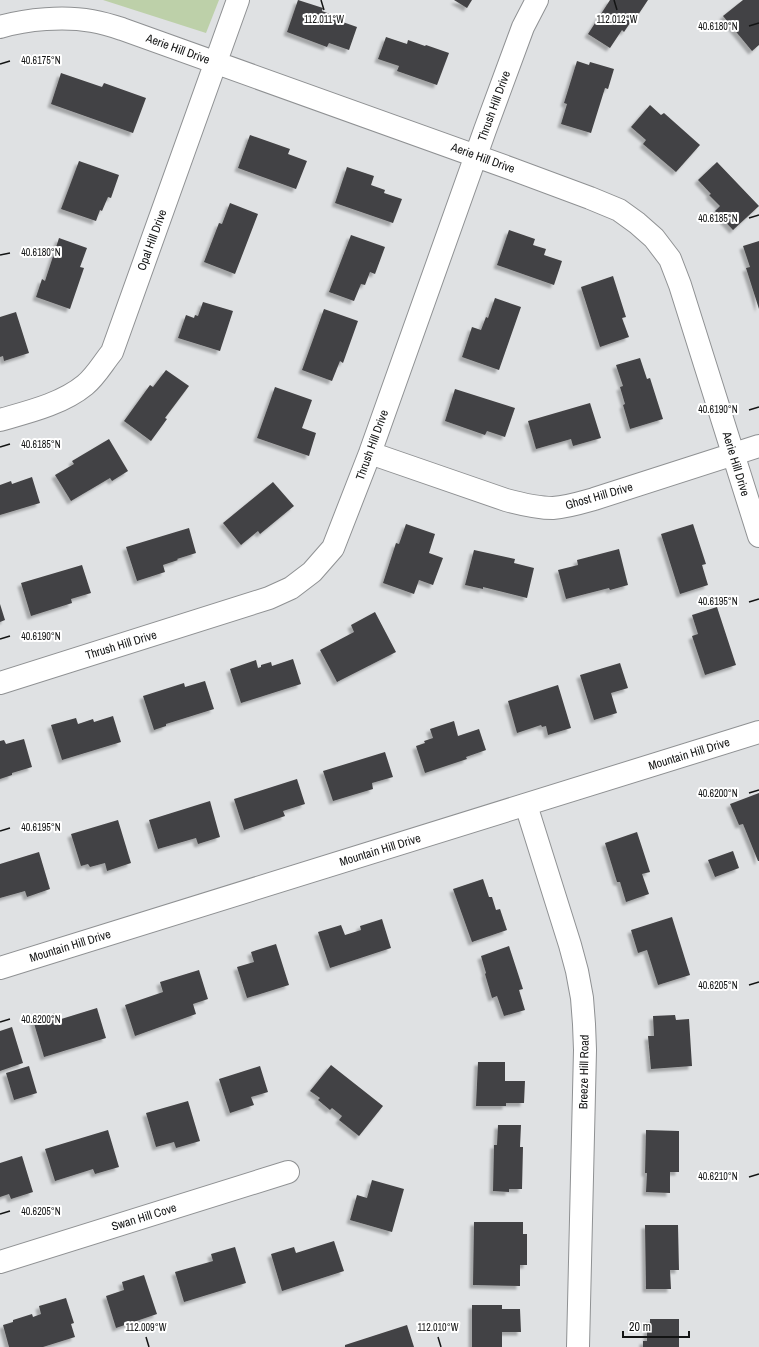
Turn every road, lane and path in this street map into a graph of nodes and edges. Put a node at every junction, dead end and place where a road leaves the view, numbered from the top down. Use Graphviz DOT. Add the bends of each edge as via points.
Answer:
graph roads {
  1 [pos="238,0"];
  2 [pos="537,0"];
  3 [pos="0,27"];
  4 [pos="215,63"];
  5 [pos="476,156"];
  6 [pos="0,420"];
  7 [pos="759,446"];
  8 [pos="370,453"];
  9 [pos="734,454"];
  10 [pos="759,536"];
  11 [pos="0,683"];
  12 [pos="759,732"];
  13 [pos="526,804"];
  14 [pos="0,968"];
  15 [pos="288,1172"];
  16 [pos="0,1262"];
  17 [pos="578,1347"];
  1 -- 4 [label="street, Opal Hill Drive"];
  2 -- 5 [label="street, Thrush Hill Drive" via="523,27"];
  3 -- 4 [label="street, Aerie Hill Drive" via="53,18 92,21 122,29"];
  4 -- 5 [label="street, Aerie Hill Drive"];
  4 -- 6 [label="street, Opal Hill Drive" via="112,352 84,385 60,400"];
  5 -- 8 [label="street, Thrush Hill Drive"];
  5 -- 9 [label="street, Aerie Hill Drive" via="619,210 654,238 670,259 680,285"];
  7 -- 9 [label="street, Ghost Hill Drive"];
  8 -- 9 [label="street, Ghost Hill Drive" via="506,500 552,508 571,506"];
  8 -- 11 [label="street, Thrush Hill Drive" via="333,548 312,572 291,588 269,598"];
  9 -- 10 [label="street, Aerie Hill Drive"];
  12 -- 13 [label="street, Mountain Hill Drive"];
  13 -- 14 [label="street, Mountain Hill Drive"];
  13 -- 17 [label="street, Breeze Hill Road" via="570,945 582,998 585,1050"];
  15 -- 16 [label="street, Swan Hill Cove"];
}
